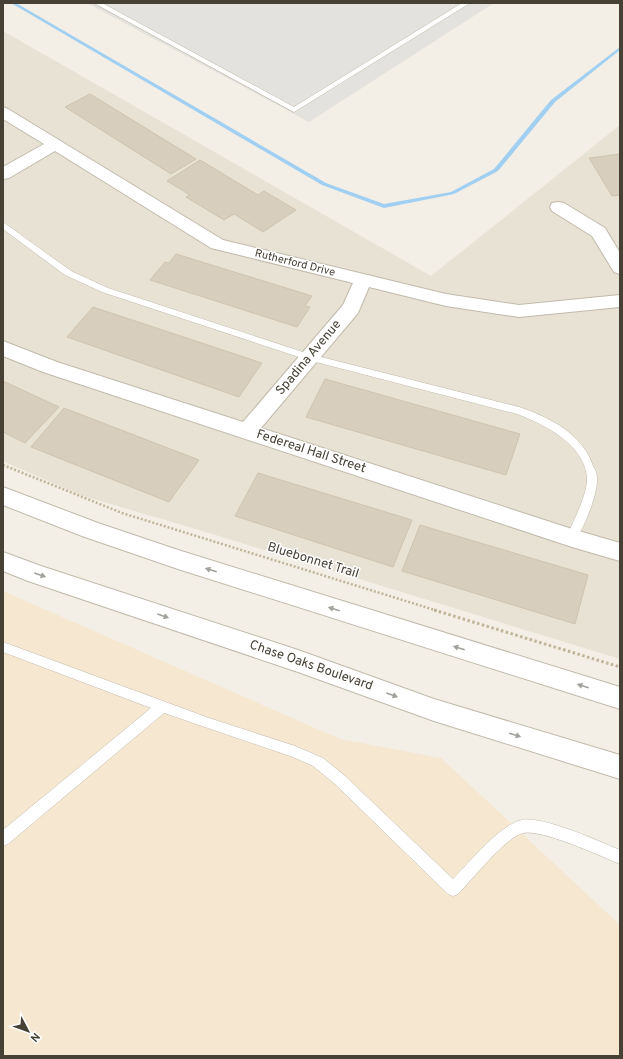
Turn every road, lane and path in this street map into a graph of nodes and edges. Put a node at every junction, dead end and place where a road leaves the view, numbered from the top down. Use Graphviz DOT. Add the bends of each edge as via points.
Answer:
graph roads {
  1 [pos="97,3"];
  2 [pos="466,3"];
  3 [pos="3,112"];
  4 [pos="55,144"];
  5 [pos="3,174"];
  6 [pos="558,207"];
  7 [pos="3,225"];
  8 [pos="620,268"];
  9 [pos="363,280"];
  10 [pos="620,301"];
  11 [pos="3,348"];
  12 [pos="308,357"];
  13 [pos="247,431"];
  14 [pos="3,465"];
  15 [pos="3,496"];
  16 [pos="572,538"];
  17 [pos="620,552"];
  18 [pos="3,561"];
  19 [pos="3,647"];
  20 [pos="620,667"];
  21 [pos="620,698"];
  22 [pos="162,707"];
  23 [pos="620,767"];
  24 [pos="3,839"];
  25 [pos="620,857"];
  1 -- 2 [label="lane" via="294,110"];
  3 -- 4 [label="street, Rutherford Drive"];
  4 -- 5 [label="street"];
  4 -- 9 [label="street, Rutherford Drive" via="217,244"];
  6 -- 8 [label="street" via="599,232"];
  7 -- 12 [label="lane" via="68,273 105,290"];
  9 -- 10 [label="street, Rutherford Drive" via="446,300 519,311"];
  9 -- 12 [label="street, Spadina Avenue" via="351,308"];
  11 -- 13 [label="street, Federeal Hall Street"];
  12 -- 13 [label="street, Spadina Avenue"];
  12 -- 16 [label="lane" via="519,411 535,417 571,438 585,456 592,477 588,500"];
  13 -- 16 [label="street, Federeal Hall Street"];
  14 -- 20 [label="path, Bluebonnet Trail" via="122,513"];
  21 -- 15 [label="street, one-way" via="118,540"];
  16 -- 17 [label="street, Federeal Hall Street"];
  18 -- 23 [label="street, Chase Oaks Boulevard, one-way" via="434,710"];
  19 -- 22 [label="lane"];
  22 -- 24 [label="lane"];
  22 -- 25 [label="lane" via="318,762 340,780 453,890 504,837 522,826 540,828"];
}
